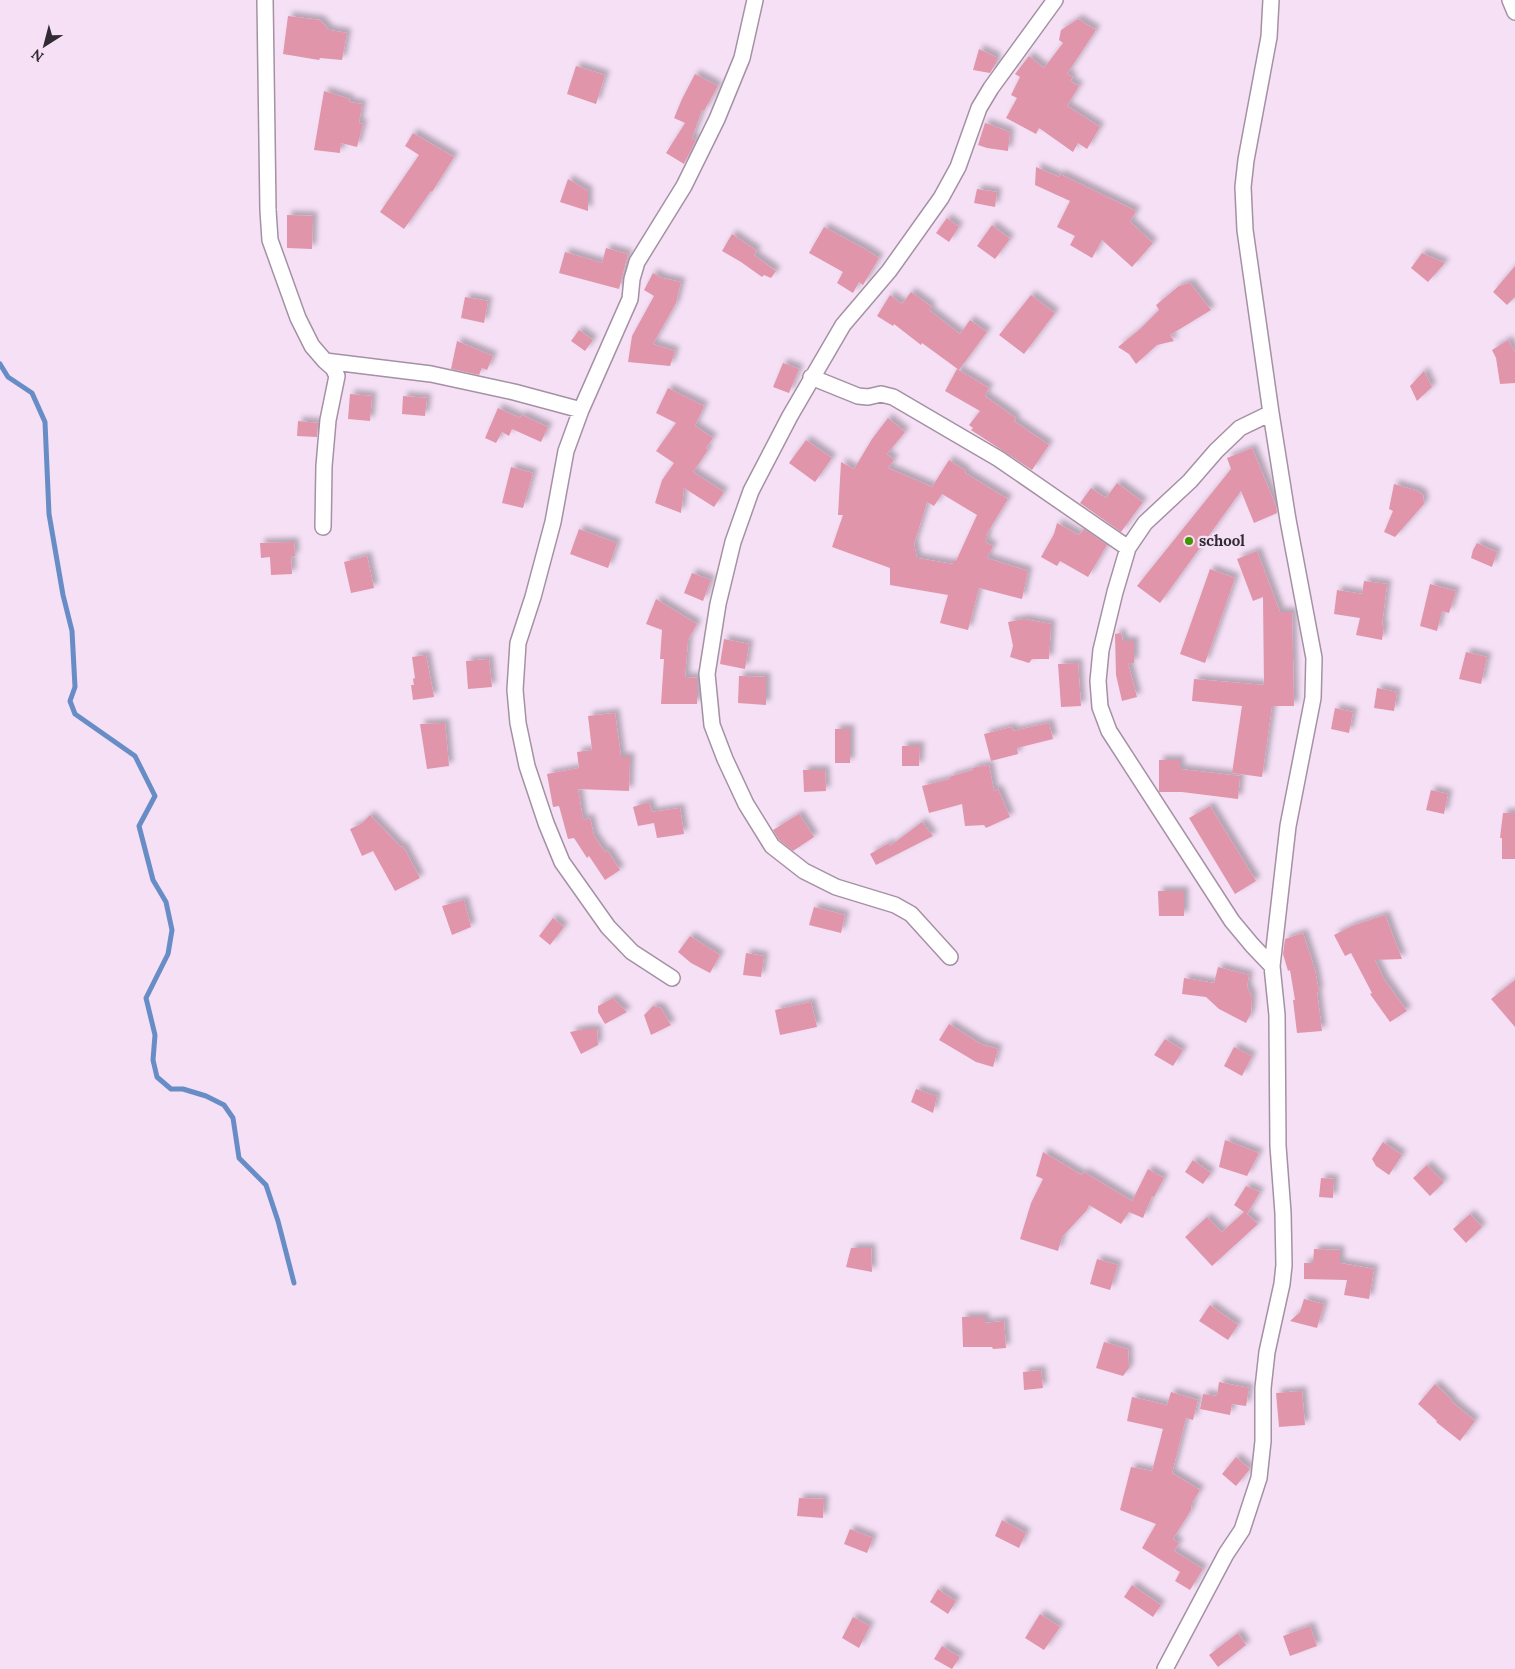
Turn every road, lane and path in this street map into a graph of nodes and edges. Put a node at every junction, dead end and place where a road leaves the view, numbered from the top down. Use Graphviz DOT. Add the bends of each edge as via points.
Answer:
graph roads {
  1 [pos="265,0"];
  2 [pos="755,0"];
  3 [pos="1055,0"];
  4 [pos="1271,0"];
  5 [pos="1510,0"];
  6 [pos="1515,12"];
  7 [pos="325,361"];
  8 [pos="811,377"];
  9 [pos="581,410"];
  10 [pos="1271,413"];
  11 [pos="323,527"];
  12 [pos="1128,548"];
  13 [pos="950,956"];
  14 [pos="1272,966"];
  15 [pos="672,978"];
  16 [pos="1165,1669"];
  1 -- 7 [label="street" via="270,240 298,318 312,346"];
  2 -- 9 [label="street" via="742,58 717,119 684,186 637,262 630,299"];
  3 -- 8 [label="street" via="979,108 958,167 941,198 889,271 843,325"];
  4 -- 10 [label="street" via="1269,37 1244,187 1246,230"];
  5 -- 6 [label="street"];
  7 -- 9 [label="street" via="431,374"];
  7 -- 11 [label="street" via="337,376 324,466"];
  8 -- 12 [label="street" via="858,396 882,394 894,397 999,460"];
  8 -- 13 [label="street" via="751,491 733,542 718,604 707,674 712,725 746,804 772,846 804,871 836,887 895,905 911,914"];
  9 -- 15 [label="street" via="566,451 553,522 518,643 515,690 518,723 530,774 562,862 608,927 632,952"];
  10 -- 12 [label="street" via="1240,428 1145,523"];
  10 -- 14 [label="street" via="1314,658 1313,698 1288,826"];
  12 -- 14 [label="street" via="1101,650 1100,707 1109,731 1232,921"];
  14 -- 16 [label="street" via="1277,1015 1278,1146 1284,1265 1267,1352 1259,1478 1242,1530"];
}
